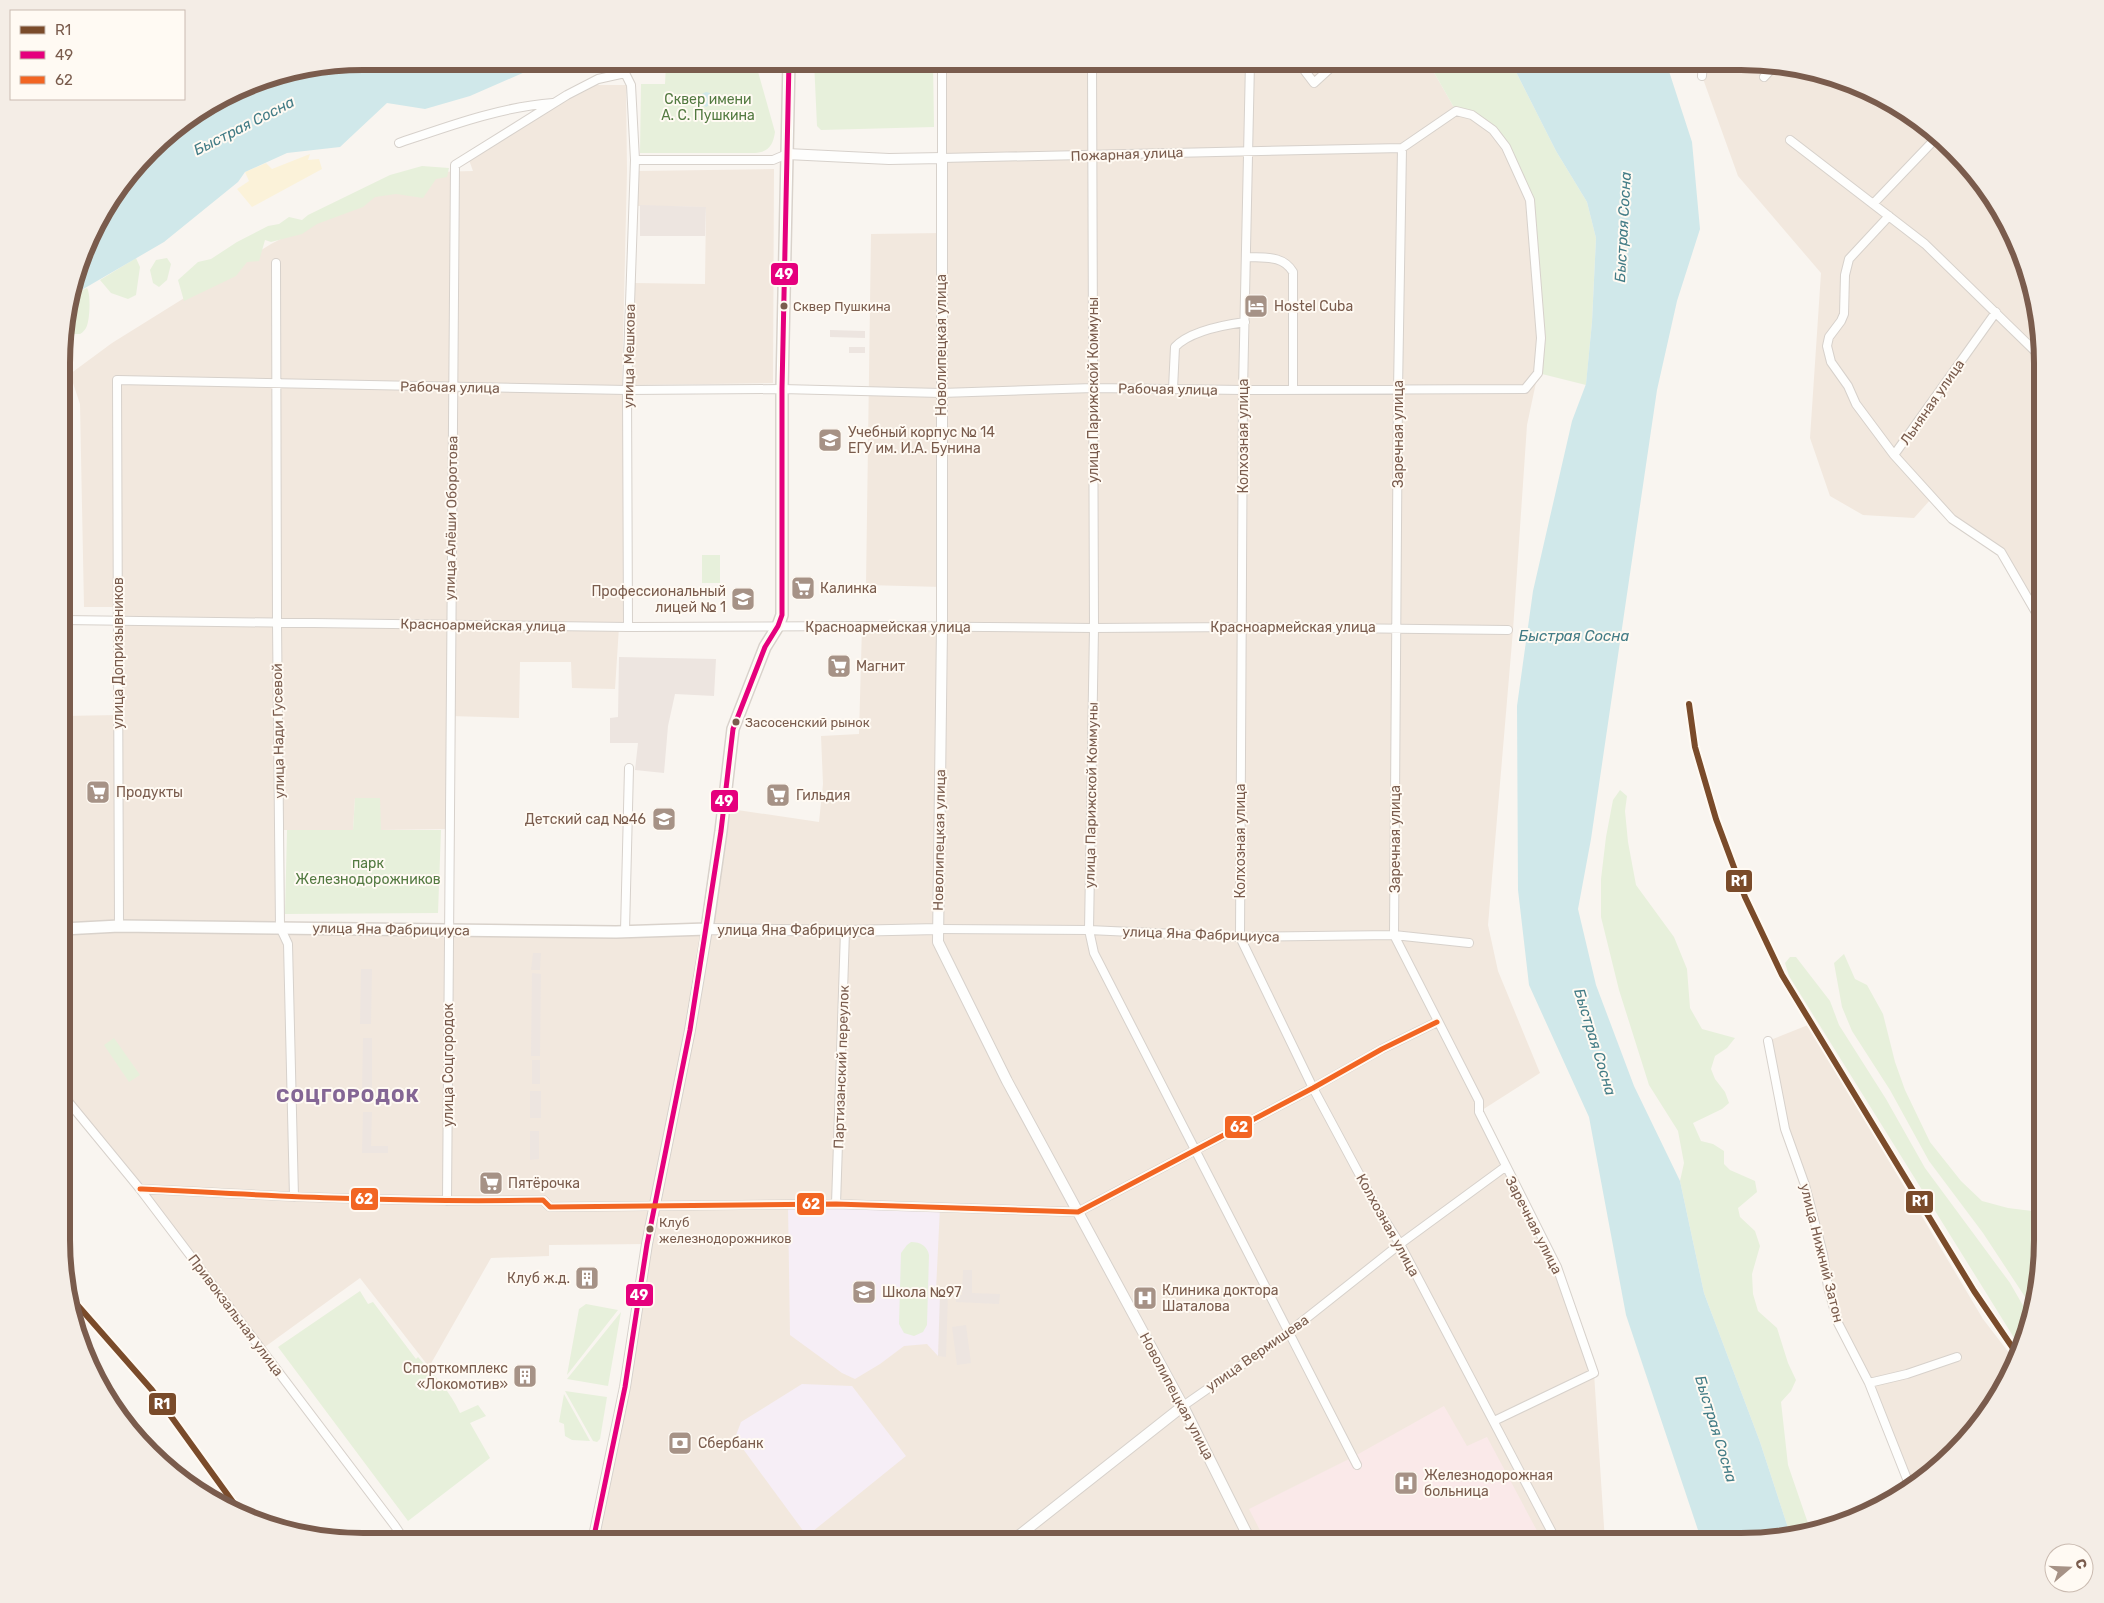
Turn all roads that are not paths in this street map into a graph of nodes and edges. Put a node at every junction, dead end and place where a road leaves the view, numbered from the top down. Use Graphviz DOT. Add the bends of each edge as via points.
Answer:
graph roads {
  1 [pos="788,70"];
  2 [pos="942,70"];
  3 [pos="1092,70"];
  4 [pos="1250,70"];
  5 [pos="1304,70"];
  6 [pos="1327,70"];
  7 [pos="1702,70"];
  8 [pos="1769,72"];
  9 [pos="1702,76"];
  10 [pos="1764,78"];
  11 [pos="555,102"];
  12 [pos="1790,140"];
  13 [pos="1933,142"];
  14 [pos="399,143"];
  15 [pos="1402,148"];
  16 [pos="1247,151"];
  17 [pos="786,154"];
  18 [pos="1093,156"];
  19 [pos="942,158"];
  20 [pos="635,160"];
  21 [pos="1873,204"];
  22 [pos="1889,216"];
  23 [pos="1247,257"];
  24 [pos="276,263"];
  25 [pos="1996,312"];
  26 [pos="1245,322"];
  27 [pos="2033,349"];
  28 [pos="117,380"];
  29 [pos="276,384"];
  30 [pos="453,386"];
  31 [pos="1093,388"];
  32 [pos="782,389"];
  33 [pos="1172,389"];
  34 [pos="627,390"];
  35 [pos="1243,390"];
  36 [pos="1293,390"];
  37 [pos="1398,390"];
  38 [pos="941,392"];
  39 [pos="1894,455"];
  40 [pos="2034,608"];
  41 [pos="70,620"];
  42 [pos="118,621"];
  43 [pos="277,623"];
  44 [pos="450,625"];
  45 [pos="778,626"];
  46 [pos="628,627"];
  47 [pos="942,627"];
  48 [pos="1242,627"];
  49 [pos="1094,628"];
  50 [pos="1396,628"];
  51 [pos="1508,630"];
  52 [pos="628,768"];
  53 [pos="119,926"];
  54 [pos="280,927"];
  55 [pos="707,929"];
  56 [pos="70,930"];
  57 [pos="449,930"];
  58 [pos="938,930"];
  59 [pos="1089,930"];
  60 [pos="625,931"];
  61 [pos="845,931"];
  62 [pos="1394,935"];
  63 [pos="1240,937"];
  64 [pos="1469,943"];
  65 [pos="1437,1022"];
  66 [pos="1768,1041"];
  67 [pos="1313,1088"];
  68 [pos="70,1104"];
  69 [pos="1196,1150"];
  70 [pos="1504,1167"];
  71 [pos="140,1189"];
  72 [pos="294,1197"];
  73 [pos="447,1201"];
  74 [pos="836,1204"];
  75 [pos="656,1206"];
  76 [pos="1078,1212"];
  77 [pos="1400,1244"];
  78 [pos="1289,1332"];
  79 [pos="1957,1357"];
  80 [pos="1868,1383"];
  81 [pos="1183,1406"];
  82 [pos="1494,1421"];
  83 [pos="1357,1465"];
  84 [pos="1908,1481"];
  85 [pos="400,1533"];
  86 [pos="595,1533"];
  87 [pos="1022,1533"];
  88 [pos="1247,1533"];
  89 [pos="1552,1533"];
  1 -- 17 [label="main road"];
  2 -- 19 [label="street, Новолипецкая улица"];
  3 -- 18 [label="street, улица Парижской Коммуны"];
  4 -- 16 [label="street, Колхозная улица"];
  5 -- 6 [label="street" via="1314,82"];
  7 -- 9 [label="street"];
  8 -- 10 [label="street"];
  11 -- 14 [label="street" via="530,104"];
  11 -- 20 [label="street, улица Мешкова" via="598,79 624,73 631,85"];
  11 -- 30 [label="street, улица Алёши Оборотова" via="455,165"];
  12 -- 21 [label="street"];
  13 -- 21 [label="street"];
  15 -- 16 [label="street, Пожарная улица"];
  15 -- 37 [label="street, Заречная улица"];
  15 -- 37 [label="street, Рабочая улица" via="1456,111 1472,115 1493,130 1506,147 1530,200 1541,338 1538,373 1525,389"];
  16 -- 18 [label="street, Пожарная улица"];
  16 -- 23 [label="street, Колхозная улица"];
  17 -- 19 [label="street, Пожарная улица"];
  17 -- 20 [label="street" via="773,160"];
  17 -- 32 [label="main road"];
  18 -- 19 [label="street, Пожарная улица"];
  18 -- 31 [label="street, улица Парижской Коммуны"];
  19 -- 38 [label="street, Новолипецкая улица"];
  20 -- 34 [label="street, улица Мешкова"];
  21 -- 22 [label="street"];
  22 -- 25 [label="street" via="1925,244"];
  22 -- 39 [label="street" via="1849,259 1845,275 1844,314 1827,346 1831,362 1856,404"];
  23 -- 26 [label="street, Колхозная улица"];
  23 -- 36 [label="street" via="1277,258 1288,263 1293,272"];
  24 -- 29 [label="street, улица Нади Гусевой"];
  25 -- 27 [label="street"];
  25 -- 39 [label="street, Льняная улица"];
  26 -- 33 [label="street" via="1220,326 1181,341 1175,347"];
  26 -- 35 [label="street, Колхозная улица"];
  28 -- 29 [label="street, Рабочая улица"];
  28 -- 42 [label="street, улица Допризывников"];
  29 -- 30 [label="street, Рабочая улица"];
  29 -- 43 [label="street, улица Нади Гусевой"];
  30 -- 34 [label="street, Рабочая улица"];
  30 -- 44 [label="street, улица Алёши Оборотова"];
  31 -- 33 [label="street, Рабочая улица"];
  31 -- 38 [label="street, Рабочая улица"];
  31 -- 49 [label="street, улица Парижской Коммуны"];
  32 -- 34 [label="street, Рабочая улица"];
  32 -- 38 [label="street, Рабочая улица"];
  32 -- 45 [label="main road" via="783,599"];
  33 -- 35 [label="street, Рабочая улица"];
  34 -- 46 [label="street, улица Мешкова"];
  35 -- 36 [label="street, Рабочая улица"];
  35 -- 48 [label="street, Колхозная улица"];
  36 -- 37 [label="street, Рабочая улица"];
  37 -- 50 [label="street, Заречная улица"];
  38 -- 47 [label="street, Новолипецкая улица"];
  39 -- 40 [label="street, Льняная улица" via="1952,519 2001,552"];
  41 -- 42 [label="street, Красноармейская улица"];
  42 -- 43 [label="street, Красноармейская улица"];
  42 -- 53 [label="street, улица Допризывников"];
  43 -- 44 [label="street, Красноармейская улица"];
  43 -- 54 [label="street, улица Нади Гусевой"];
  44 -- 46 [label="street, Красноармейская улица"];
  44 -- 57 [label="street, улица Алёши Оборотова"];
  45 -- 46 [label="street, Красноармейская улица"];
  45 -- 47 [label="street, Красноармейская улица"];
  45 -- 55 [label="main road" via="765,647 733,729"];
  47 -- 49 [label="street, Красноармейская улица"];
  47 -- 58 [label="street, Новолипецкая улица"];
  48 -- 49 [label="street, Красноармейская улица"];
  48 -- 50 [label="street, Красноармейская улица"];
  48 -- 63 [label="street, Колхозная улица"];
  49 -- 59 [label="street, улица Парижской Коммуны"];
  50 -- 51 [label="street, Красноармейская улица"];
  50 -- 62 [label="street, Заречная улица"];
  52 -- 60 [label="street"];
  53 -- 54 [label="main road, улица Яна Фабрициуса"];
  53 -- 56 [label="main road, улица Яна Фабрициуса"];
  54 -- 57 [label="main road, улица Яна Фабрициуса"];
  54 -- 72 [label="street, улица Нади Гусевой" via="288,944"];
  55 -- 60 [label="main road, улица Яна Фабрициуса"];
  55 -- 61 [label="street, улица Яна Фабрициуса"];
  55 -- 75 [label="street"];
  57 -- 60 [label="main road, улица Яна Фабрициуса"];
  57 -- 73 [label="street, улица Соцгородок"];
  58 -- 59 [label="street, улица Яна Фабрициуса"];
  58 -- 61 [label="street, улица Яна Фабрициуса"];
  58 -- 76 [label="street, Новолипецкая улица" via="938,942"];
  59 -- 63 [label="street, улица Яна Фабрициуса"];
  59 -- 69 [label="street, улица Парижской Коммуны" via="1094,953"];
  61 -- 74 [label="street, Партизанский переулок"];
  62 -- 63 [label="street, улица Яна Фабрициуса"];
  62 -- 64 [label="street, улица Яна Фабрициуса"];
  62 -- 65 [label="street, Заречная улица"];
  63 -- 67 [label="street, Колхозная улица"];
  65 -- 67 [label="street" via="1382,1048"];
  65 -- 70 [label="street, Заречная улица" via="1479,1101 1479,1112"];
  66 -- 80 [label="street, улица Нижний Затон" via="1785,1129 1805,1185 1838,1323"];
  67 -- 69 [label="street"];
  67 -- 77 [label="street, Колхозная улица"];
  68 -- 71 [label="street, Привокзальная улица"];
  69 -- 76 [label="street"];
  69 -- 78 [label="street, улица Парижской Коммуны"];
  70 -- 77 [label="street, улица Вермишева"];
  70 -- 82 [label="street, Заречная улица" via="1557,1267 1594,1374"];
  71 -- 72 [label="street"];
  71 -- 85 [label="street, Привокзальная улица"];
  72 -- 73 [label="street"];
  73 -- 75 [label="street" via="543,1200 550,1207"];
  74 -- 75 [label="street"];
  74 -- 76 [label="street"];
  75 -- 86 [label="street" via="625,1387"];
  76 -- 81 [label="street, Новолипецкая улица"];
  77 -- 78 [label="street, улица Вермишева"];
  77 -- 82 [label="street, Колхозная улица"];
  78 -- 81 [label="street, улица Вермишева"];
  78 -- 83 [label="street, улица Парижской Коммуны"];
  79 -- 80 [label="street"];
  80 -- 84 [label="street, улица Нижний Затон"];
  81 -- 87 [label="street, улица Вермишева"];
  81 -- 88 [label="street, Новолипецкая улица"];
  82 -- 89 [label="street, Колхозная улица"];
}
